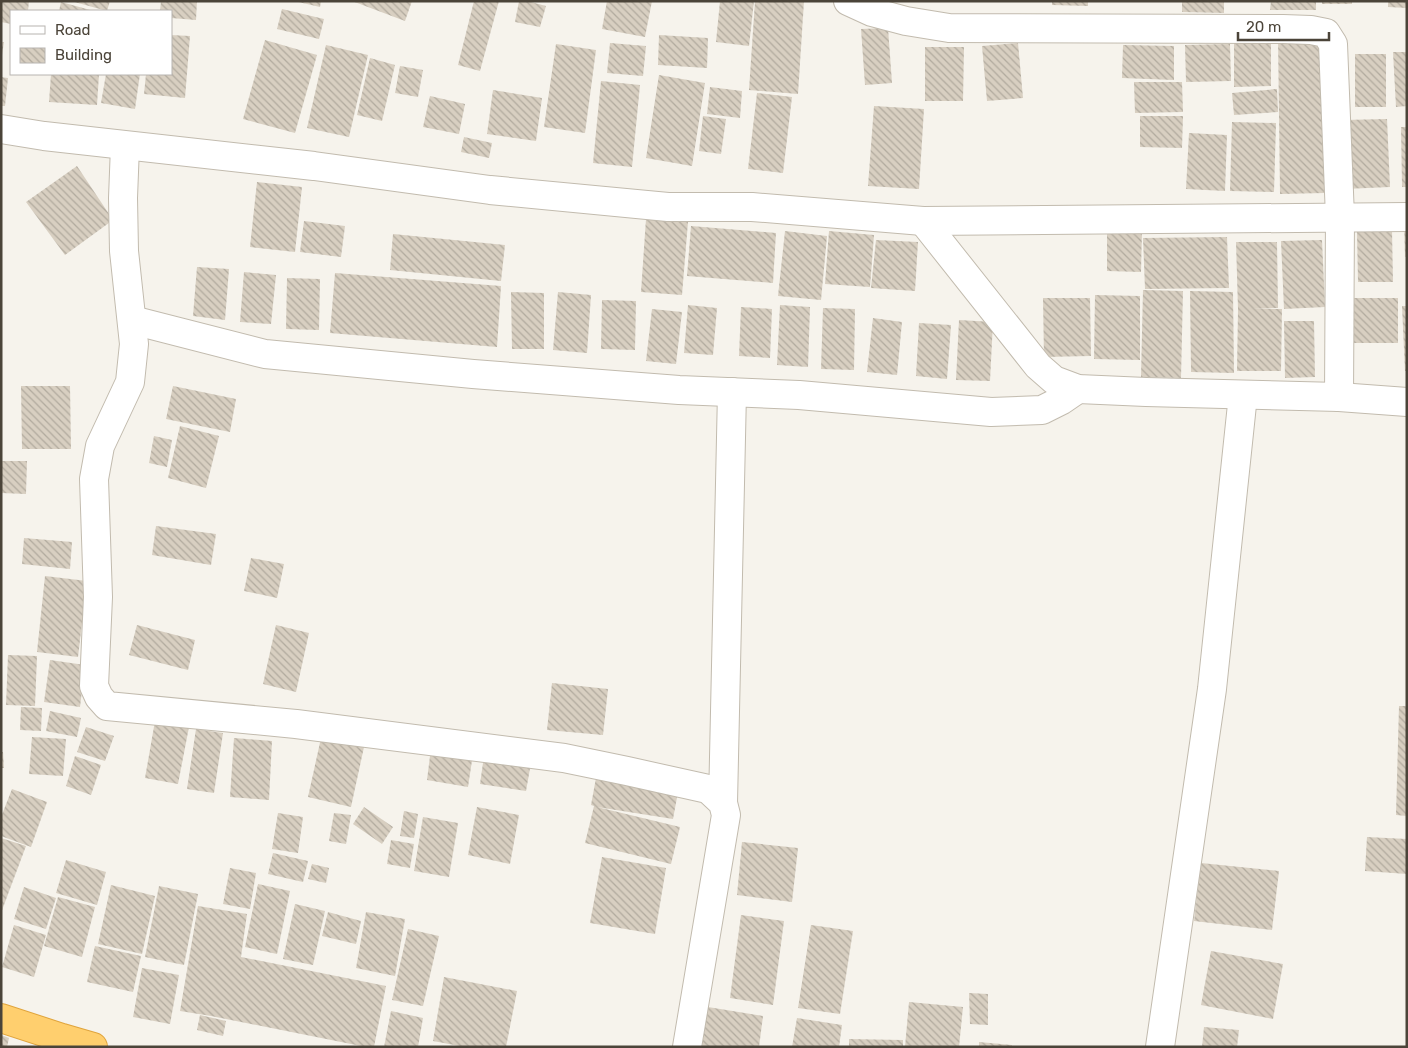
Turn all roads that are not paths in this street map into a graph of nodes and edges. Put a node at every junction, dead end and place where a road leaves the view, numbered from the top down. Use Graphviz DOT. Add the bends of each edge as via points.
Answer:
graph roads {
  1 [pos="848,1"];
  2 [pos="1,129"];
  3 [pos="126,146"];
  4 [pos="1340,217"];
  5 [pos="1407,217"];
  6 [pos="923,221"];
  7 [pos="132,320"];
  8 [pos="1078,389"];
  9 [pos="732,392"];
  10 [pos="1243,395"];
  11 [pos="1339,397"];
  12 [pos="1407,402"];
  13 [pos="723,803"];
  14 [pos="1,1018"];
  15 [pos="93,1047"];
  16 [pos="687,1047"];
  17 [pos="1160,1047"];
  1 -- 4 [label="street" via="872,12 949,28 1283,29 1326,33 1333,44"];
  2 -- 3 [label="street"];
  3 -- 6 [label="street" via="520,193 668,207 752,207"];
  3 -- 7 [label="street" via="124,251"];
  4 -- 5 [label="street"];
  4 -- 6 [label="street"];
  4 -- 11 [label="street"];
  6 -- 8 [label="street" via="1038,366 1054,380"];
  7 -- 9 [label="street" via="265,354 473,374"];
  7 -- 13 [label="street" via="134,344 130,382 100,446 94,479 98,597 94,686 107,706 296,724 564,758 708,789"];
  8 -- 9 [label="street" via="1042,410 991,412"];
  8 -- 10 [label="street"];
  9 -- 13 [label="street"];
  10 -- 11 [label="street"];
  10 -- 17 [label="street" via="1212,689"];
  11 -- 12 [label="street"];
  13 -- 16 [label="street" via="726,815"];
  14 -- 15 [label="highway"];
}
